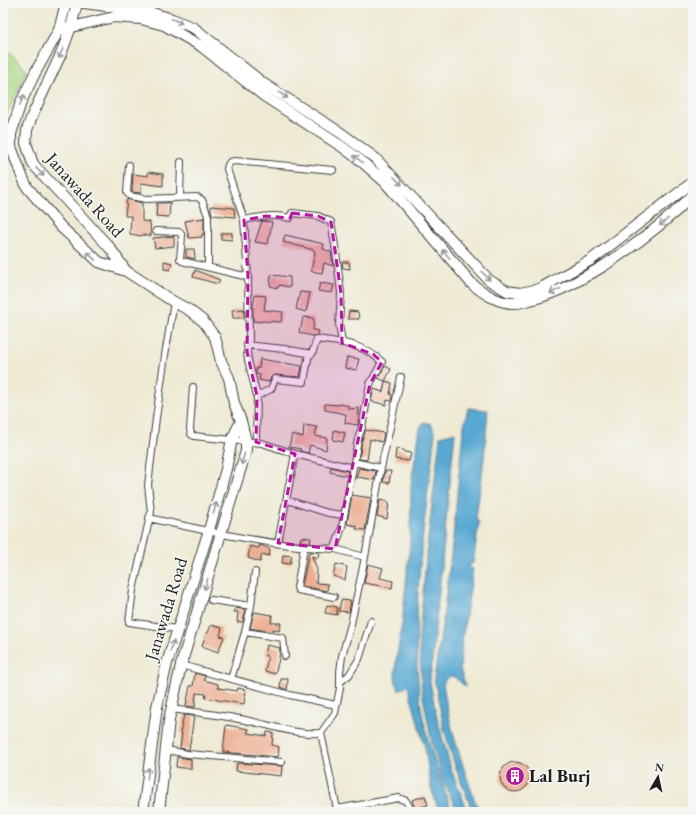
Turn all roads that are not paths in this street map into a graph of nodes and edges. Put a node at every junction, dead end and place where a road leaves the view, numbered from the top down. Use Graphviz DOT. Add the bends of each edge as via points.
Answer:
graph roads {
  1 [pos="66,3"];
  2 [pos="77,3"];
  3 [pos="84,3"];
  4 [pos="71,27"];
  5 [pos="59,30"];
  6 [pos="181,162"];
  7 [pos="129,165"];
  8 [pos="333,170"];
  9 [pos="693,182"];
  10 [pos="693,195"];
  11 [pos="180,197"];
  12 [pos="244,220"];
  13 [pos="156,231"];
  14 [pos="208,267"];
  15 [pos="576,268"];
  16 [pos="126,271"];
  17 [pos="248,277"];
  18 [pos="582,278"];
  19 [pos="174,302"];
  20 [pos="342,343"];
  21 [pos="247,345"];
  22 [pos="309,353"];
  23 [pos="401,377"];
  24 [pos="193,387"];
  25 [pos="257,396"];
  26 [pos="241,421"];
  27 [pos="232,439"];
  28 [pos="251,442"];
  29 [pos="295,454"];
  30 [pos="354,465"];
  31 [pos="381,468"];
  32 [pos="287,500"];
  33 [pos="344,515"];
  34 [pos="149,518"];
  35 [pos="209,530"];
  36 [pos="222,533"];
  37 [pos="278,543"];
  38 [pos="304,547"];
  39 [pos="335,549"];
  40 [pos="365,556"];
  41 [pos="255,572"];
  42 [pos="334,597"];
  43 [pos="211,600"];
  44 [pos="251,606"];
  45 [pos="371,621"];
  46 [pos="177,629"];
  47 [pos="245,632"];
  48 [pos="285,656"];
  49 [pos="181,665"];
  50 [pos="231,679"];
  51 [pos="340,682"];
  52 [pos="336,705"];
  53 [pos="171,709"];
  54 [pos="321,733"];
  55 [pos="166,750"];
  56 [pos="282,762"];
  57 [pos="337,810"];
  58 [pos="143,812"];
  59 [pos="158,812"];
  60 [pos="412,812"];
  1 -- 5 [label="main road, Janawada Road"];
  2 -- 4 [label="main road, Janawada Road"];
  3 -- 15 [label="main road, one-way" via="146,11 194,28 264,84 376,158 490,280 507,292 520,294 539,289"];
  4 -- 5 [label="main road"];
  4 -- 16 [label="main road, Janawada Road, one-way" via="32,116 26,143 33,164 110,248"];
  18 -- 4 [label="main road, one-way" via="550,294 517,303 487,296 472,284 380,177 341,146 264,96 201,46 164,25 141,19 114,17"];
  16 -- 5 [label="main road, Janawada Road, one-way" via="99,262 61,227 27,187 11,147 11,134 20,102"];
  6 -- 11 [label="street"];
  7 -- 11 [label="street" via="127,193 130,196 146,199"];
  8 -- 12 [label="street" via="230,162 227,169"];
  9 -- 15 [label="main road" via="591,260"];
  10 -- 18 [label="main road, one-way" via="634,246"];
  11 -- 14 [label="street" via="197,197 202,200 208,216"];
  12 -- 17 [label="street"];
  12 -- 20 [label="street" via="266,216 290,218 292,213 318,216 331,222 341,293 339,324"];
  13 -- 14 [label="street" via="180,232 180,259"];
  14 -- 17 [label="street"];
  15 -- 18 [label="main road"];
  16 -- 19 [label="main road, Janawada Road"];
  17 -- 21 [label="street"];
  19 -- 26 [label="main road, Janawada Road" via="204,321 216,337 221,361 229,378"];
  19 -- 34 [label="street" via="148,485 151,512"];
  20 -- 22 [label="street" via="317,339 312,354"];
  20 -- 30 [label="street" via="373,354 382,362 370,384"];
  21 -- 22 [label="street"];
  21 -- 25 [label="street"];
  22 -- 25 [label="street" via="304,382 275,379 271,389"];
  23 -- 31 [label="street"];
  24 -- 27 [label="street" via="191,434"];
  25 -- 28 [label="street"];
  26 -- 27 [label="main road, Janawada Road"];
  26 -- 28 [label="main road, Janawada Road"];
  27 -- 28 [label="street"];
  35 -- 27 [label="main road, Janawada Road, one-way"];
  28 -- 29 [label="street"];
  28 -- 36 [label="main road, Janawada Road, one-way" via="246,451"];
  29 -- 30 [label="street"];
  29 -- 32 [label="street"];
  30 -- 31 [label="street"];
  30 -- 33 [label="street"];
  31 -- 40 [label="street"];
  32 -- 33 [label="street" via="328,513"];
  32 -- 37 [label="street"];
  33 -- 39 [label="street"];
  34 -- 35 [label="street"];
  34 -- 46 [label="street" via="133,590 129,622"];
  35 -- 36 [label="street"];
  35 -- 46 [label="main road, Janawada Road"];
  36 -- 37 [label="street"];
  36 -- 49 [label="main road, Janawada Road, one-way"];
  37 -- 38 [label="street"];
  38 -- 39 [label="street"];
  38 -- 42 [label="street" via="298,590"];
  39 -- 40 [label="street"];
  40 -- 51 [label="street" via="342,656"];
  41 -- 44 [label="street"];
  43 -- 44 [label="street"];
  44 -- 47 [label="street"];
  45 -- 51 [label="street" via="359,659 350,675"];
  58 -- 46 [label="main road, Janawada Road, one-way" via="157,707"];
  47 -- 48 [label="street" via="282,638"];
  47 -- 50 [label="street"];
  49 -- 50 [label="street"];
  49 -- 53 [label="main road, Janawada Road"];
  50 -- 52 [label="street" via="290,696"];
  51 -- 52 [label="street"];
  52 -- 54 [label="street" via="335,713"];
  53 -- 54 [label="street" via="245,720 305,733"];
  53 -- 55 [label="main road, Janawada Road"];
  54 -- 57 [label="street"];
  55 -- 56 [label="street"];
  55 -- 59 [label="main road, Janawada Road"];
  57 -- 60 [label="street" via="399,798 406,801"];
}
